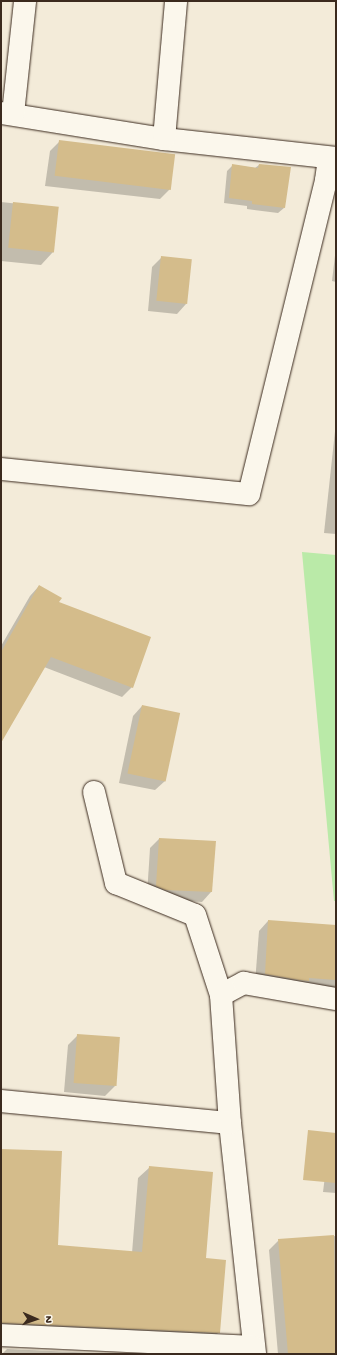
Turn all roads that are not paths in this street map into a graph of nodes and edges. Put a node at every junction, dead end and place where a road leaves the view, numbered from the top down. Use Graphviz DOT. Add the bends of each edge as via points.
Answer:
graph roads {
  1 [pos="25,1"];
  2 [pos="176,1"];
  3 [pos="7,114"];
  4 [pos="164,139"];
  5 [pos="332,158"];
  6 [pos="1,469"];
  7 [pos="94,792"];
  8 [pos="221,995"];
  9 [pos="336,999"];
  10 [pos="1,1100"];
  11 [pos="230,1123"];
  12 [pos="1,1335"];
  13 [pos="254,1350"];
  1 -- 3 [label="street"];
  2 -- 4 [label="street"];
  3 -- 4 [label="street"];
  4 -- 5 [label="street"];
  5 -- 6 [label="street" via="249,494"];
  7 -- 8 [label="street" via="116,883 194,915"];
  8 -- 9 [label="street" via="244,983"];
  8 -- 11 [label="street"];
  10 -- 11 [label="street"];
  11 -- 13 [label="street"];
  12 -- 13 [label="street"];
}
